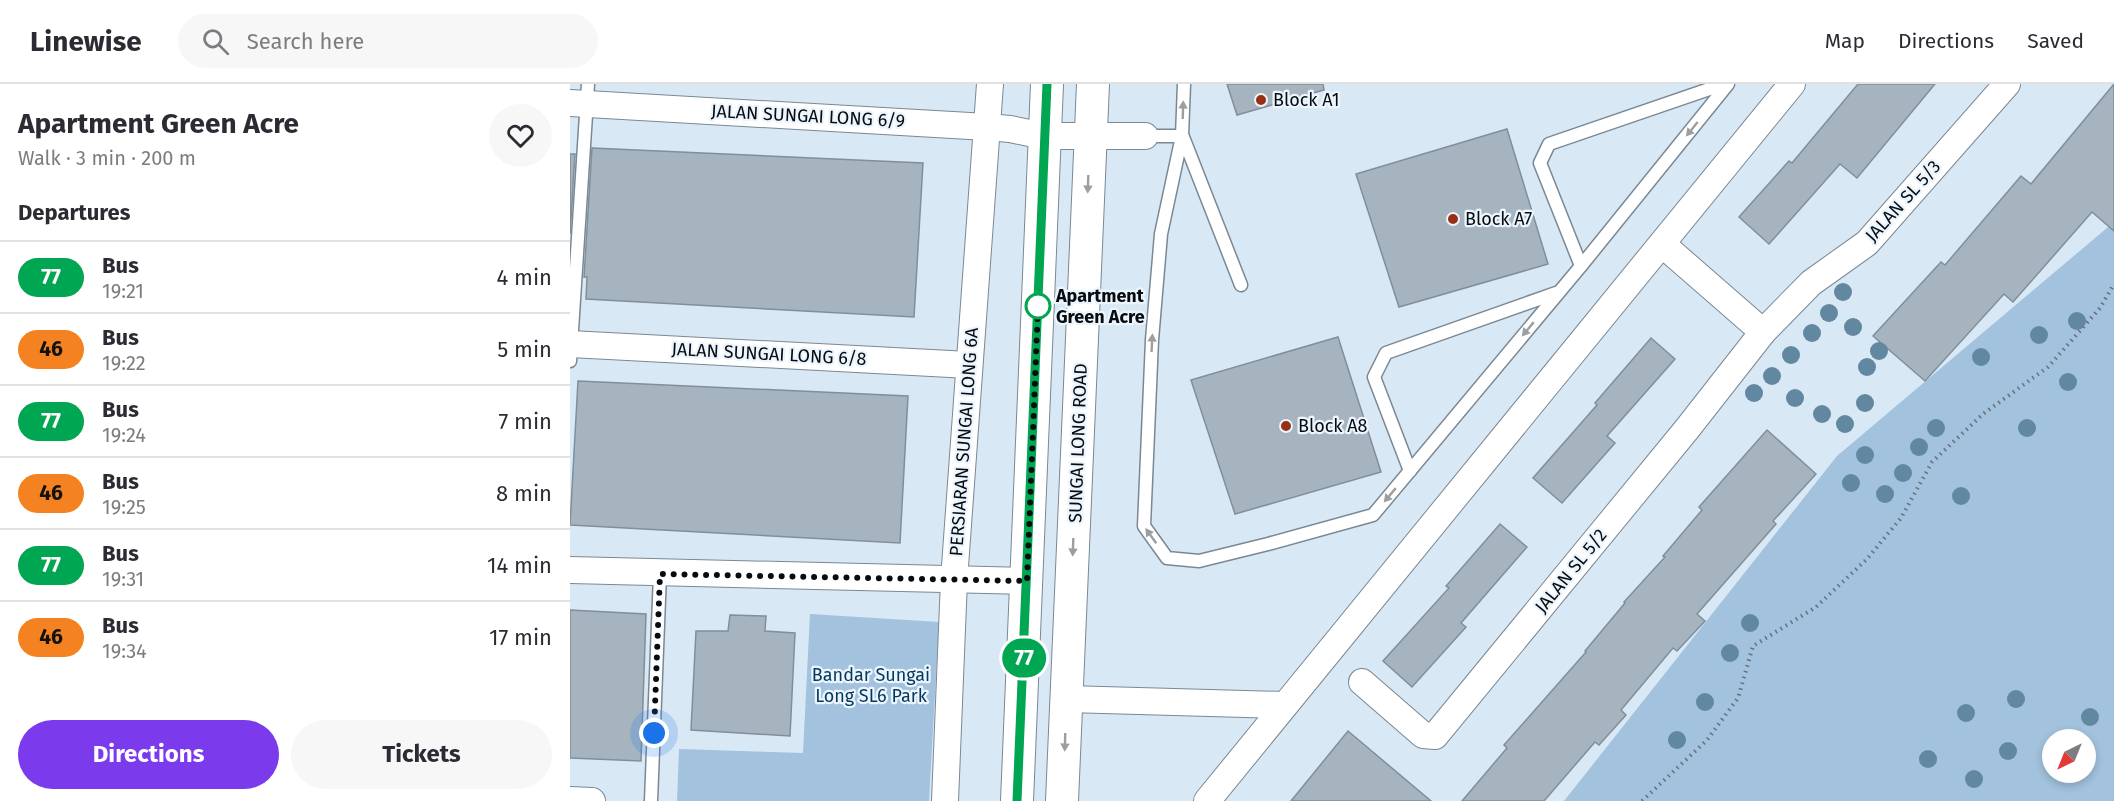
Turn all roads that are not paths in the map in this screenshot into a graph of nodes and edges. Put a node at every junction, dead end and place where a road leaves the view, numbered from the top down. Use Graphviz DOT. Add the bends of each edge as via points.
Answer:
graph roads {
  1 [pos="990,84"];
  2 [pos="1047,84"];
  3 [pos="1093,84"];
  4 [pos="1184,84"];
  5 [pos="1726,84"];
  6 [pos="1792,84"];
  7 [pos="2007,84"];
  8 [pos="582,97"];
  9 [pos="987,127"];
  10 [pos="1044,136"];
  11 [pos="1090,136"];
  12 [pos="1145,136"];
  13 [pos="1182,136"];
  14 [pos="1662,244"];
  15 [pos="1581,266"];
  16 [pos="1241,285"];
  17 [pos="1558,293"];
  18 [pos="1763,332"];
  19 [pos="570,350"];
  20 [pos="969,364"];
  21 [pos="1410,471"];
  22 [pos="570,570"];
  23 [pos="660,574"];
  24 [pos="954,580"];
  25 [pos="1027,581"];
  26 [pos="1362,682"];
  27 [pos="1067,699"];
  28 [pos="1284,705"];
  29 [pos="570,800"];
  30 [pos="592,801"];
  31 [pos="651,801"];
  32 [pos="945,801"];
  33 [pos="1017,801"];
  34 [pos="1062,801"];
  35 [pos="1207,801"];
  1 -- 9 [label="street, PERSIARAN SUNGAI LONG 6A"];
  2 -- 10 [label="street"];
  3 -- 11 [label="street, SUNGAI LONG ROAD"];
  13 -- 4 [label="lane, one-way"];
  5 -- 15 [label="lane, one-way"];
  5 -- 15 [label="lane" via="1549,144 1540,164"];
  6 -- 14 [label="street"];
  7 -- 18 [label="street, JALAN SL 5/3" via="1867,243 1811,283"];
  8 -- 9 [label="street, JALAN SUNGAI LONG 6/9"];
  8 -- 19 [label="lane"];
  9 -- 10 [label="street, JALAN SUNGAI LONG 6/9"];
  9 -- 20 [label="street, PERSIARAN SUNGAI LONG 6A"];
  10 -- 11 [label="street, JALAN SUNGAI LONG 6/9"];
  10 -- 25 [label="street"];
  11 -- 12 [label="street, JALAN SUNGAI LONG 6/9"];
  11 -- 27 [label="street, SUNGAI LONG ROAD, one-way"];
  12 -- 13 [label="lane"];
  13 -- 16 [label="lane"];
  21 -- 13 [label="lane, one-way" via="1373,514 1199,561 1167,558 1144,526 1161,234"];
  14 -- 18 [label="street"];
  14 -- 28 [label="street"];
  15 -- 17 [label="lane"];
  17 -- 21 [label="lane, one-way"];
  17 -- 21 [label="lane" via="1386,353 1374,377"];
  18 -- 26 [label="street, JALAN SL 5/2" via="1435,736 1423,735"];
  19 -- 20 [label="street, JALAN SUNGAI LONG 6/8"];
  20 -- 24 [label="street, PERSIARAN SUNGAI LONG 6A"];
  22 -- 23 [label="street"];
  23 -- 24 [label="street"];
  23 -- 31 [label="lane"];
  24 -- 25 [label="street"];
  24 -- 32 [label="street, PERSIARAN SUNGAI LONG 6A"];
  25 -- 33 [label="street"];
  27 -- 28 [label="street"];
  27 -- 34 [label="street, SUNGAI LONG ROAD, one-way"];
  28 -- 35 [label="street"];
  29 -- 30 [label="street"];
}
